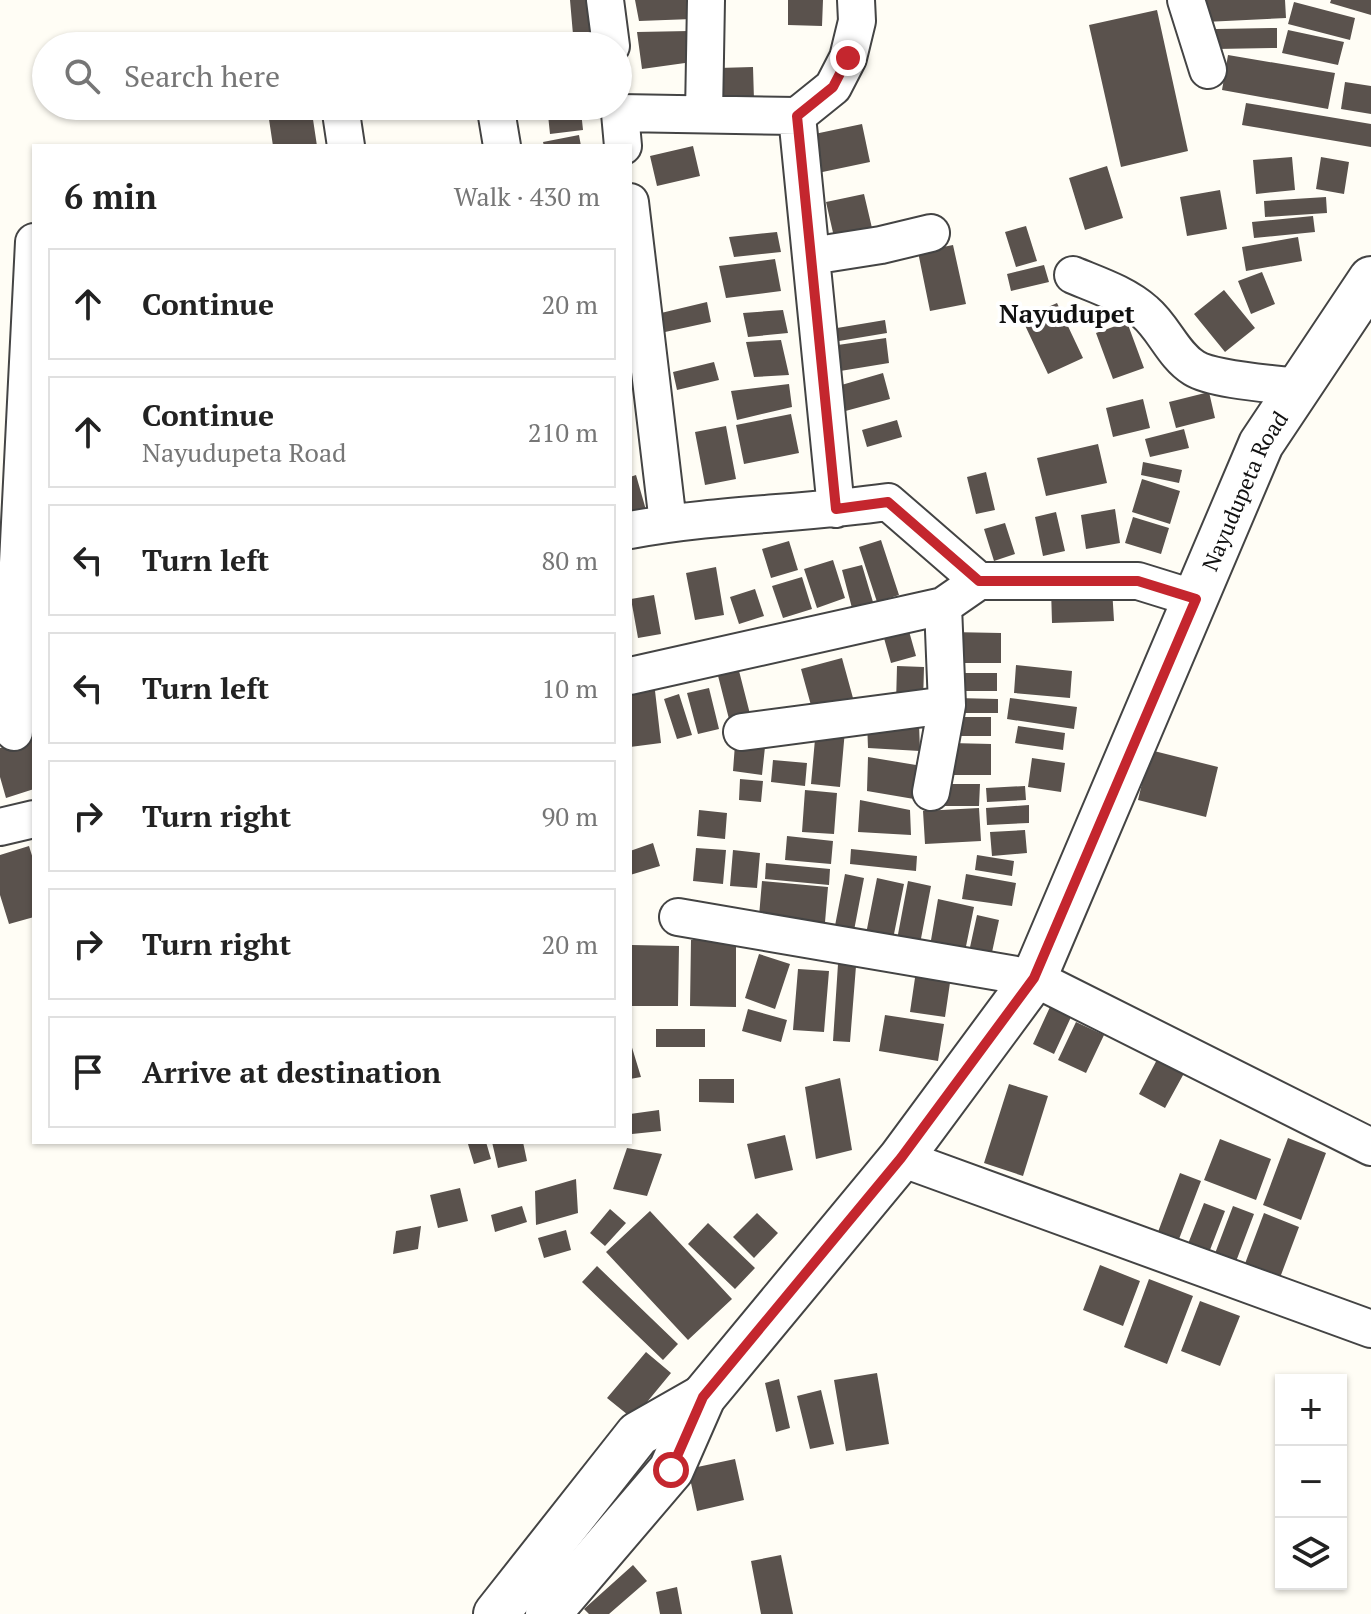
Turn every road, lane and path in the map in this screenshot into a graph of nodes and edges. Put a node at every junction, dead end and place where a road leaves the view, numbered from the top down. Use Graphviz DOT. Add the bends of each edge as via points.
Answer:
graph roads {
  1 [pos="605,0"];
  2 [pos="706,0"];
  3 [pos="856,0"];
  4 [pos="1186,0"];
  5 [pos="609,32"];
  6 [pos="1208,70"];
  7 [pos="704,114"];
  8 [pos="797,116"];
  9 [pos="632,119"];
  10 [pos="342,120"];
  11 [pos="346,144"];
  12 [pos="632,219"];
  13 [pos="931,233"];
  14 [pos="811,256"];
  15 [pos="1073,275"];
  16 [pos="1371,279"];
  17 [pos="32,284"];
  18 [pos="1299,387"];
  19 [pos="836,509"];
  20 [pos="668,523"];
  21 [pos="632,530"];
  22 [pos="979,581"];
  23 [pos="1196,599"];
  24 [pos="943,606"];
  25 [pos="16,622"];
  26 [pos="632,676"];
  27 [pos="947,705"];
  28 [pos="16,732"];
  29 [pos="742,732"];
  30 [pos="931,792"];
  31 [pos="32,819"];
  32 [pos="0,827"];
  33 [pos="678,917"];
  34 [pos="1034,978"];
  35 [pos="1371,1147"];
  36 [pos="901,1158"];
  37 [pos="1371,1329"];
  38 [pos="703,1397"];
  39 [pos="496,1614"];
  40 [pos="548,1614"];
  1 -- 5 [label="street"];
  2 -- 7 [label="street"];
  3 -- 8 [label="street" via="848,58 833,87"];
  4 -- 6 [label="street"];
  7 -- 8 [label="street"];
  7 -- 9 [label="street"];
  8 -- 14 [label="street"];
  10 -- 11 [label="street"];
  12 -- 20 [label="street"];
  13 -- 14 [label="street"];
  14 -- 19 [label="street"];
  15 -- 18 [label="street" via="1146,312 1196,370"];
  16 -- 18 [label="street, Nayudupeta Road"];
  17 -- 25 [label="street"];
  18 -- 23 [label="street, Nayudupeta Road" via="1261,444"];
  19 -- 20 [label="street"];
  19 -- 22 [label="street" via="888,502"];
  20 -- 21 [label="street"];
  22 -- 23 [label="street" via="1138,581"];
  22 -- 24 [label="street"];
  23 -- 34 [label="street, Nayudupeta Road"];
  24 -- 26 [label="street"];
  24 -- 27 [label="street"];
  25 -- 28 [label="street"];
  27 -- 29 [label="street"];
  27 -- 30 [label="street"];
  31 -- 32 [label="street"];
  33 -- 34 [label="street"];
  34 -- 35 [label="street"];
  34 -- 36 [label="street, Nayudupeta Road"];
  36 -- 37 [label="street"];
  36 -- 38 [label="street, Nayudupeta Road"];
  38 -- 39 [label="street" via="638,1434"];
  38 -- 40 [label="street" via="671,1470"];
}
